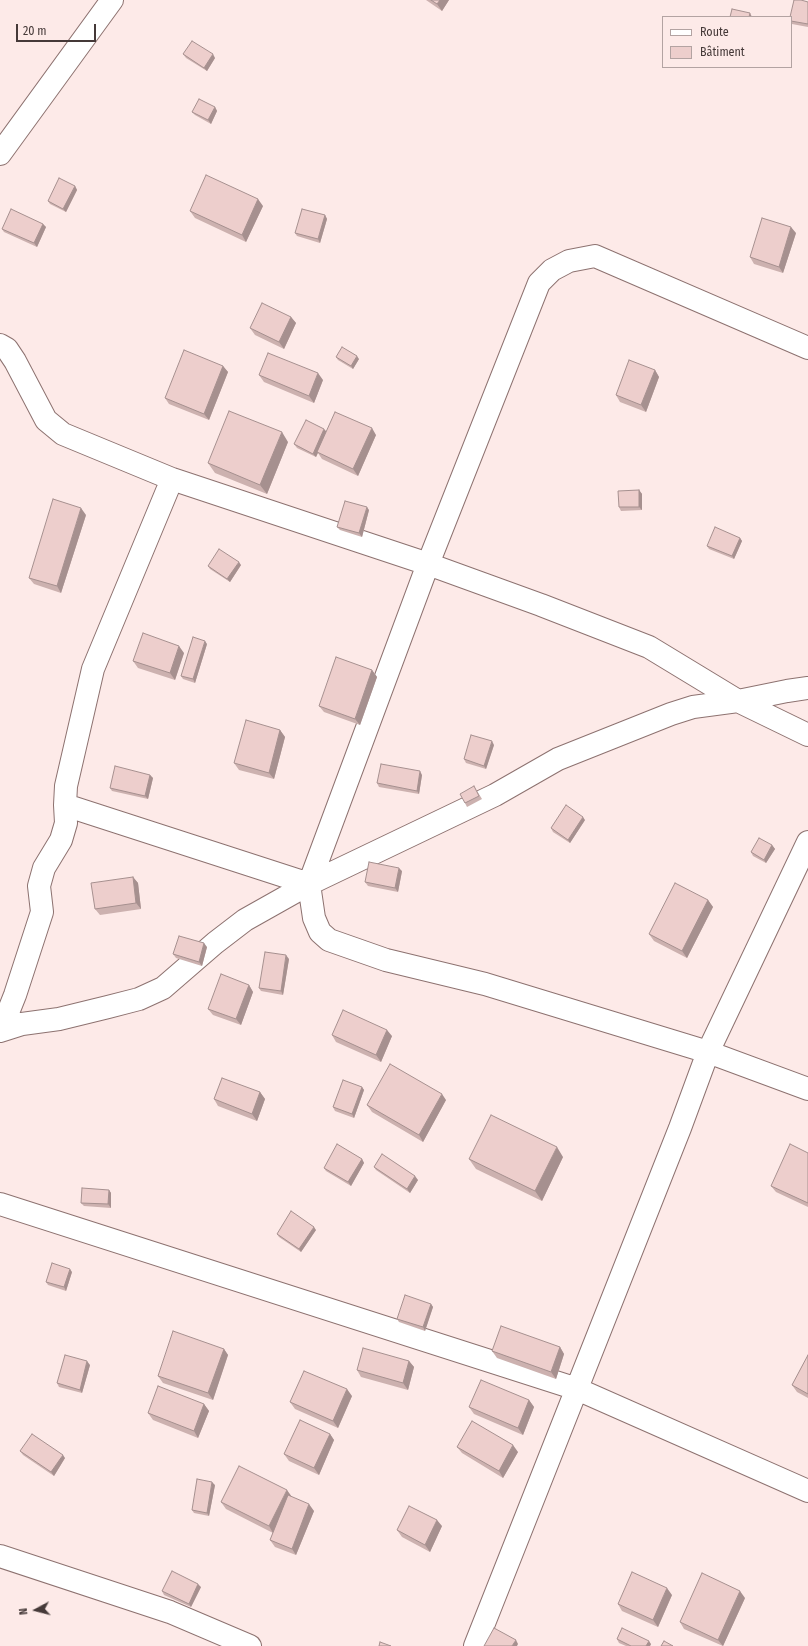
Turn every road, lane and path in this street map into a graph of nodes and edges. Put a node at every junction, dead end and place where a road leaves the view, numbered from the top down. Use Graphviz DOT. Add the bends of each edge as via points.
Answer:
graph roads {
  1 [pos="112,0"];
  2 [pos="0,154"];
  3 [pos="0,345"];
  4 [pos="808,348"];
  5 [pos="172,479"];
  6 [pos="428,564"];
  7 [pos="808,688"];
  8 [pos="738,701"];
  9 [pos="808,735"];
  10 [pos="65,805"];
  11 [pos="808,842"];
  12 [pos="309,884"];
  13 [pos="286,897"];
  14 [pos="314,918"];
  15 [pos="0,1030"];
  16 [pos="708,1052"];
  17 [pos="808,1089"];
  18 [pos="0,1204"];
  19 [pos="577,1389"];
  20 [pos="808,1490"];
  21 [pos="0,1556"];
  22 [pos="250,1646"];
  23 [pos="475,1646"];
  1 -- 2 [label="street"];
  3 -- 5 [label="street" via="11,355 46,420 63,434"];
  4 -- 6 [label="street" via="595,256 569,261 552,270 539,283"];
  5 -- 6 [label="street"];
  5 -- 10 [label="street" via="93,669 68,779"];
  6 -- 8 [label="street" via="649,647"];
  6 -- 12 [label="street"];
  7 -- 8 [label="street"];
  8 -- 9 [label="street"];
  8 -- 12 [label="street" via="693,707 671,714 558,759 495,795"];
  10 -- 12 [label="street"];
  10 -- 15 [label="street" via="66,823 61,840 44,868 39,886 42,912 15,995"];
  11 -- 16 [label="street"];
  12 -- 13 [label="street"];
  12 -- 14 [label="street"];
  13 -- 14 [label="street"];
  13 -- 15 [label="street" via="245,920 163,988 139,999 59,1019"];
  14 -- 16 [label="street" via="320,932 329,940 386,960 485,984"];
  16 -- 17 [label="street"];
  16 -- 19 [label="street"];
  18 -- 19 [label="street"];
  19 -- 20 [label="street"];
  19 -- 23 [label="street"];
  21 -- 22 [label="street" via="170,1612"];
}
